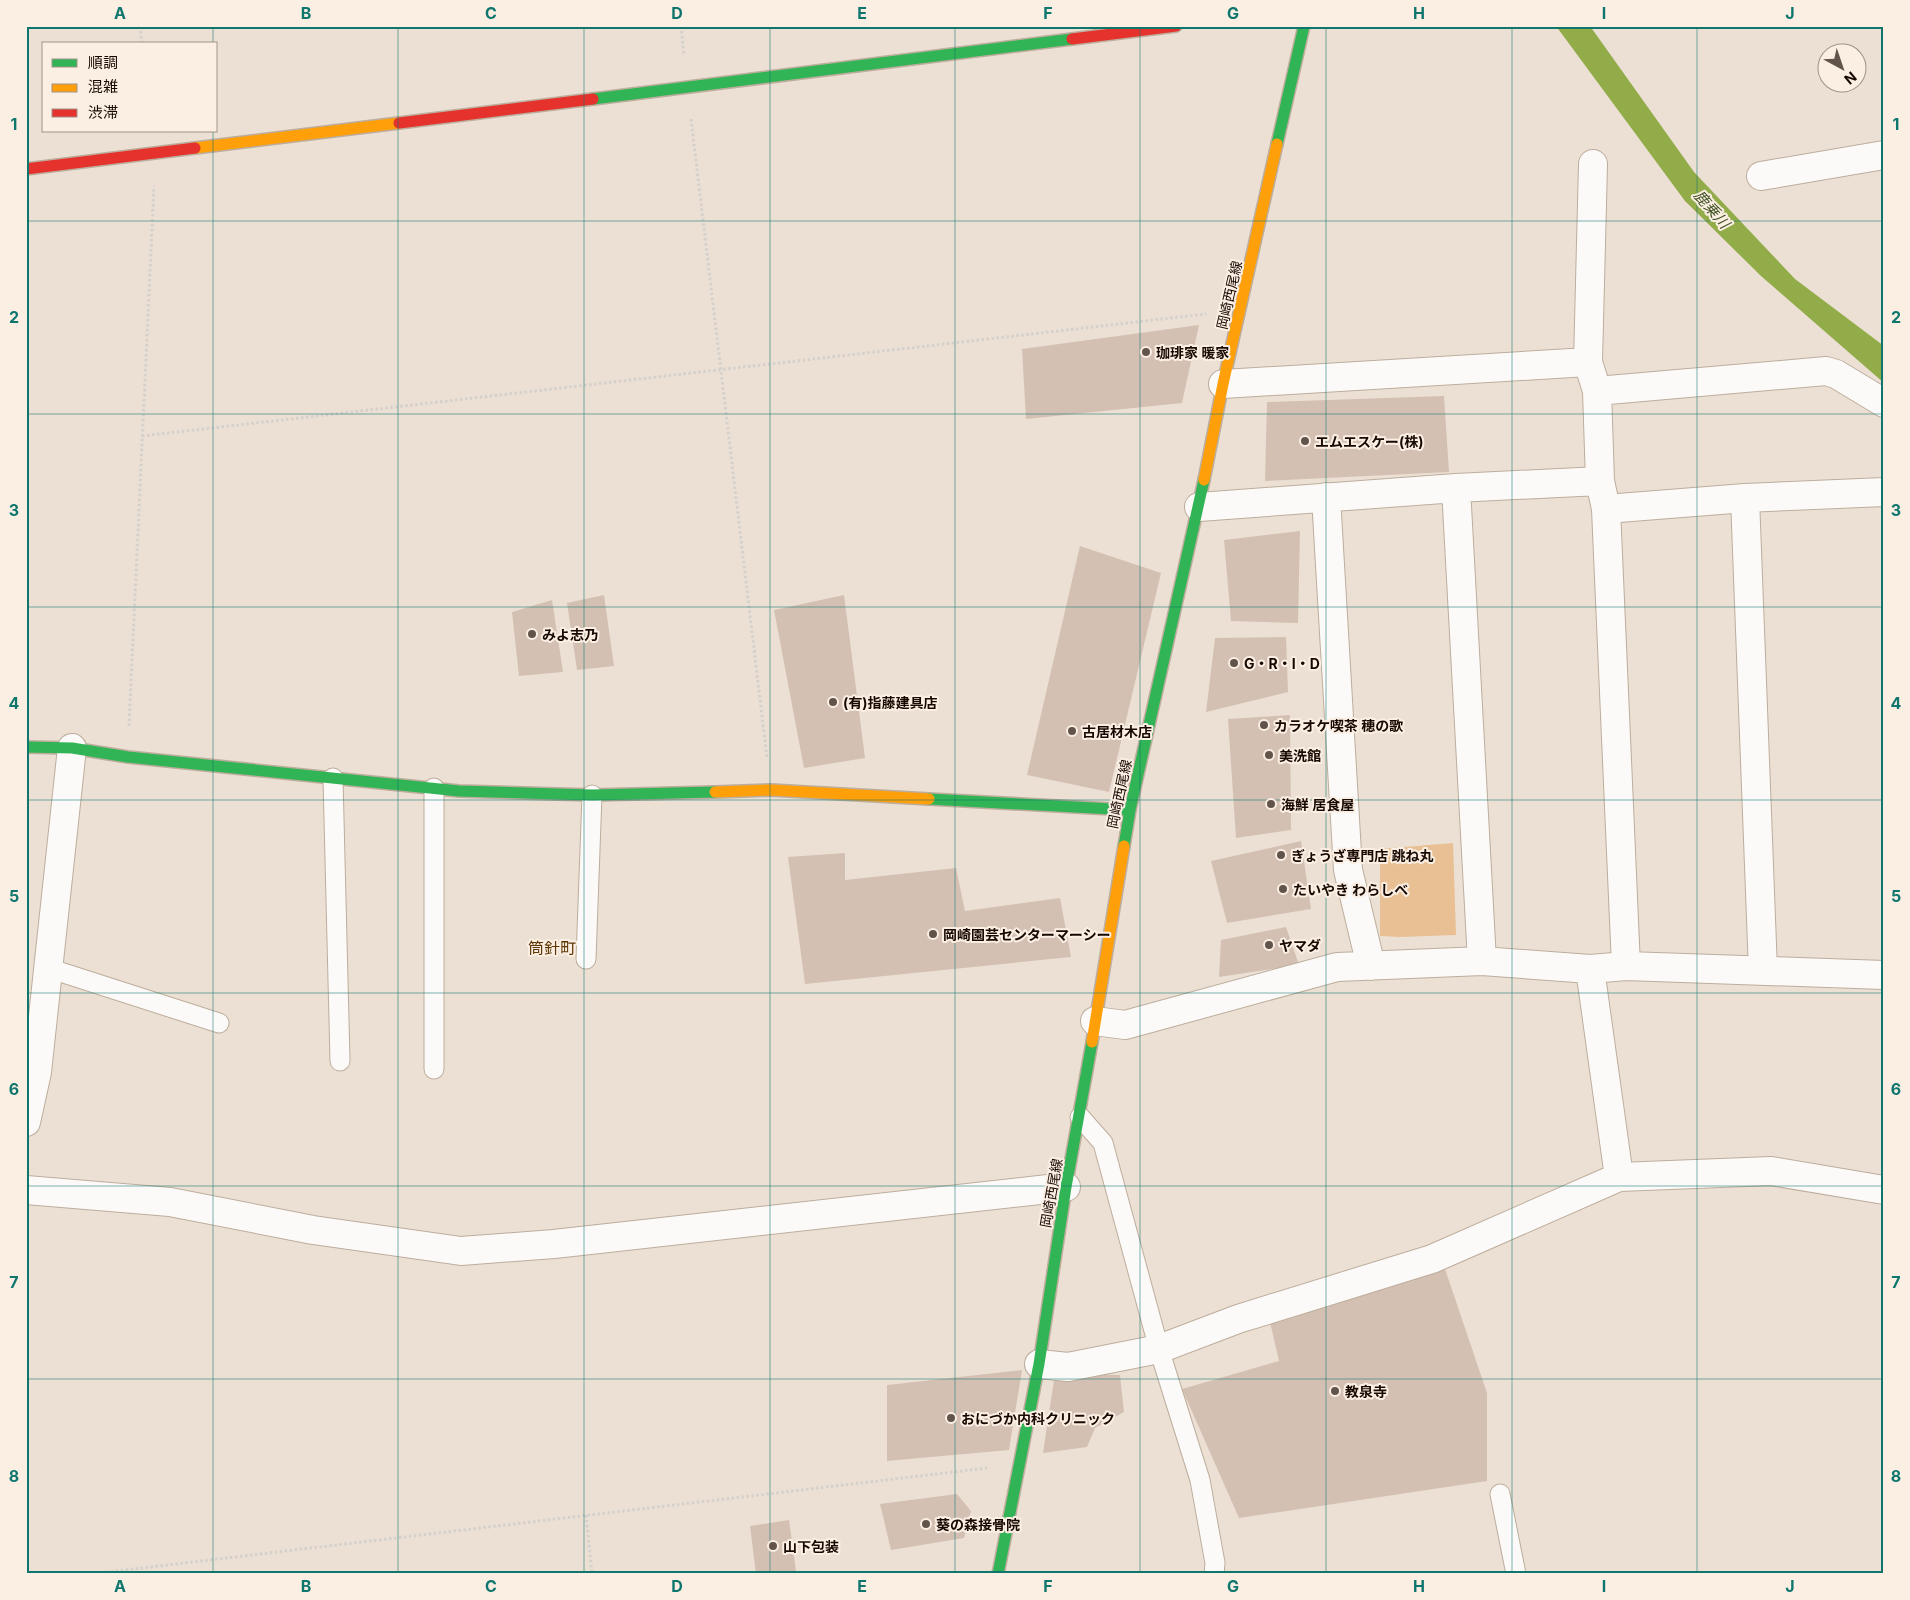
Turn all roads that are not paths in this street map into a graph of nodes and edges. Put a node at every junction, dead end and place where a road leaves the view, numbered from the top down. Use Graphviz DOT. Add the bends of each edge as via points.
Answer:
graph roads {
  1 [pos="1176,26"];
  2 [pos="1304,26"];
  3 [pos="1884,155"];
  4 [pos="1593,164"];
  5 [pos="26,169"];
  6 [pos="1761,176"];
  7 [pos="1588,362"];
  8 [pos="1223,384"];
  9 [pos="1598,391"];
  10 [pos="1884,403"];
  11 [pos="1600,481"];
  12 [pos="1456,488"];
  13 [pos="1884,492"];
  14 [pos="1326,497"];
  15 [pos="1745,498"];
  16 [pos="1199,507"];
  17 [pos="1606,509"];
  18 [pos="26,747"];
  19 [pos="72,748"];
  20 [pos="333,778"];
  21 [pos="434,788"];
  22 [pos="592,795"];
  23 [pos="1130,810"];
  24 [pos="586,959"];
  25 [pos="1482,961"];
  26 [pos="1371,966"];
  27 [pos="1626,966"];
  28 [pos="48,968"];
  29 [pos="1590,969"];
  30 [pos="1763,971"];
  31 [pos="1884,975"];
  32 [pos="1095,1021"];
  33 [pos="219,1023"];
  34 [pos="340,1061"];
  35 [pos="434,1069"];
  36 [pos="1080,1117"];
  37 [pos="26,1122"];
  38 [pos="1619,1177"];
  39 [pos="1066,1187"];
  40 [pos="26,1190"];
  41 [pos="1884,1190"];
  42 [pos="1159,1349"];
  43 [pos="1039,1364"];
  44 [pos="1500,1494"];
  45 [pos="998,1574"];
  46 [pos="1214,1574"];
  47 [pos="1516,1574"];
  1 -- 5 [label="street"];
  2 -- 8 [label="street, 岡崎西尾線"];
  3 -- 6 [label="street"];
  4 -- 7 [label="street"];
  7 -- 8 [label="street"];
  7 -- 9 [label="street"];
  8 -- 16 [label="street, 岡崎西尾線"];
  9 -- 10 [label="street" via="1826,371"];
  9 -- 11 [label="street"];
  11 -- 12 [label="street"];
  11 -- 17 [label="street"];
  12 -- 14 [label="street"];
  12 -- 25 [label="street"];
  13 -- 15 [label="street"];
  14 -- 16 [label="street"];
  14 -- 26 [label="street" via="1348,870"];
  15 -- 17 [label="street"];
  15 -- 30 [label="street"];
  16 -- 23 [label="street, 岡崎西尾線"];
  17 -- 27 [label="street"];
  18 -- 19 [label="street"];
  19 -- 20 [label="street" via="128,757"];
  19 -- 28 [label="street"];
  20 -- 21 [label="street"];
  20 -- 34 [label="lane"];
  21 -- 22 [label="street"];
  21 -- 35 [label="lane"];
  22 -- 23 [label="street" via="771,790"];
  22 -- 24 [label="lane"];
  23 -- 32 [label="street, 岡崎西尾線"];
  25 -- 26 [label="street"];
  25 -- 29 [label="street"];
  26 -- 32 [label="street" via="1337,967 1125,1025"];
  27 -- 29 [label="street"];
  27 -- 30 [label="street"];
  28 -- 33 [label="lane"];
  28 -- 37 [label="street" via="37,1072"];
  29 -- 38 [label="street"];
  30 -- 31 [label="street"];
  32 -- 36 [label="street, 岡崎西尾線"];
  36 -- 39 [label="street, 岡崎西尾線"];
  36 -- 42 [label="lane" via="1103,1143"];
  38 -- 41 [label="street" via="1771,1171"];
  38 -- 42 [label="street" via="1432,1260 1238,1319"];
  39 -- 40 [label="street" via="554,1244 461,1250 313,1230 170,1202"];
  39 -- 43 [label="street, 岡崎西尾線"];
  42 -- 43 [label="street" via="1068,1367"];
  42 -- 46 [label="lane" via="1200,1480 1215,1562"];
  43 -- 45 [label="street, 岡崎西尾線"];
  44 -- 47 [label="lane"];
}
